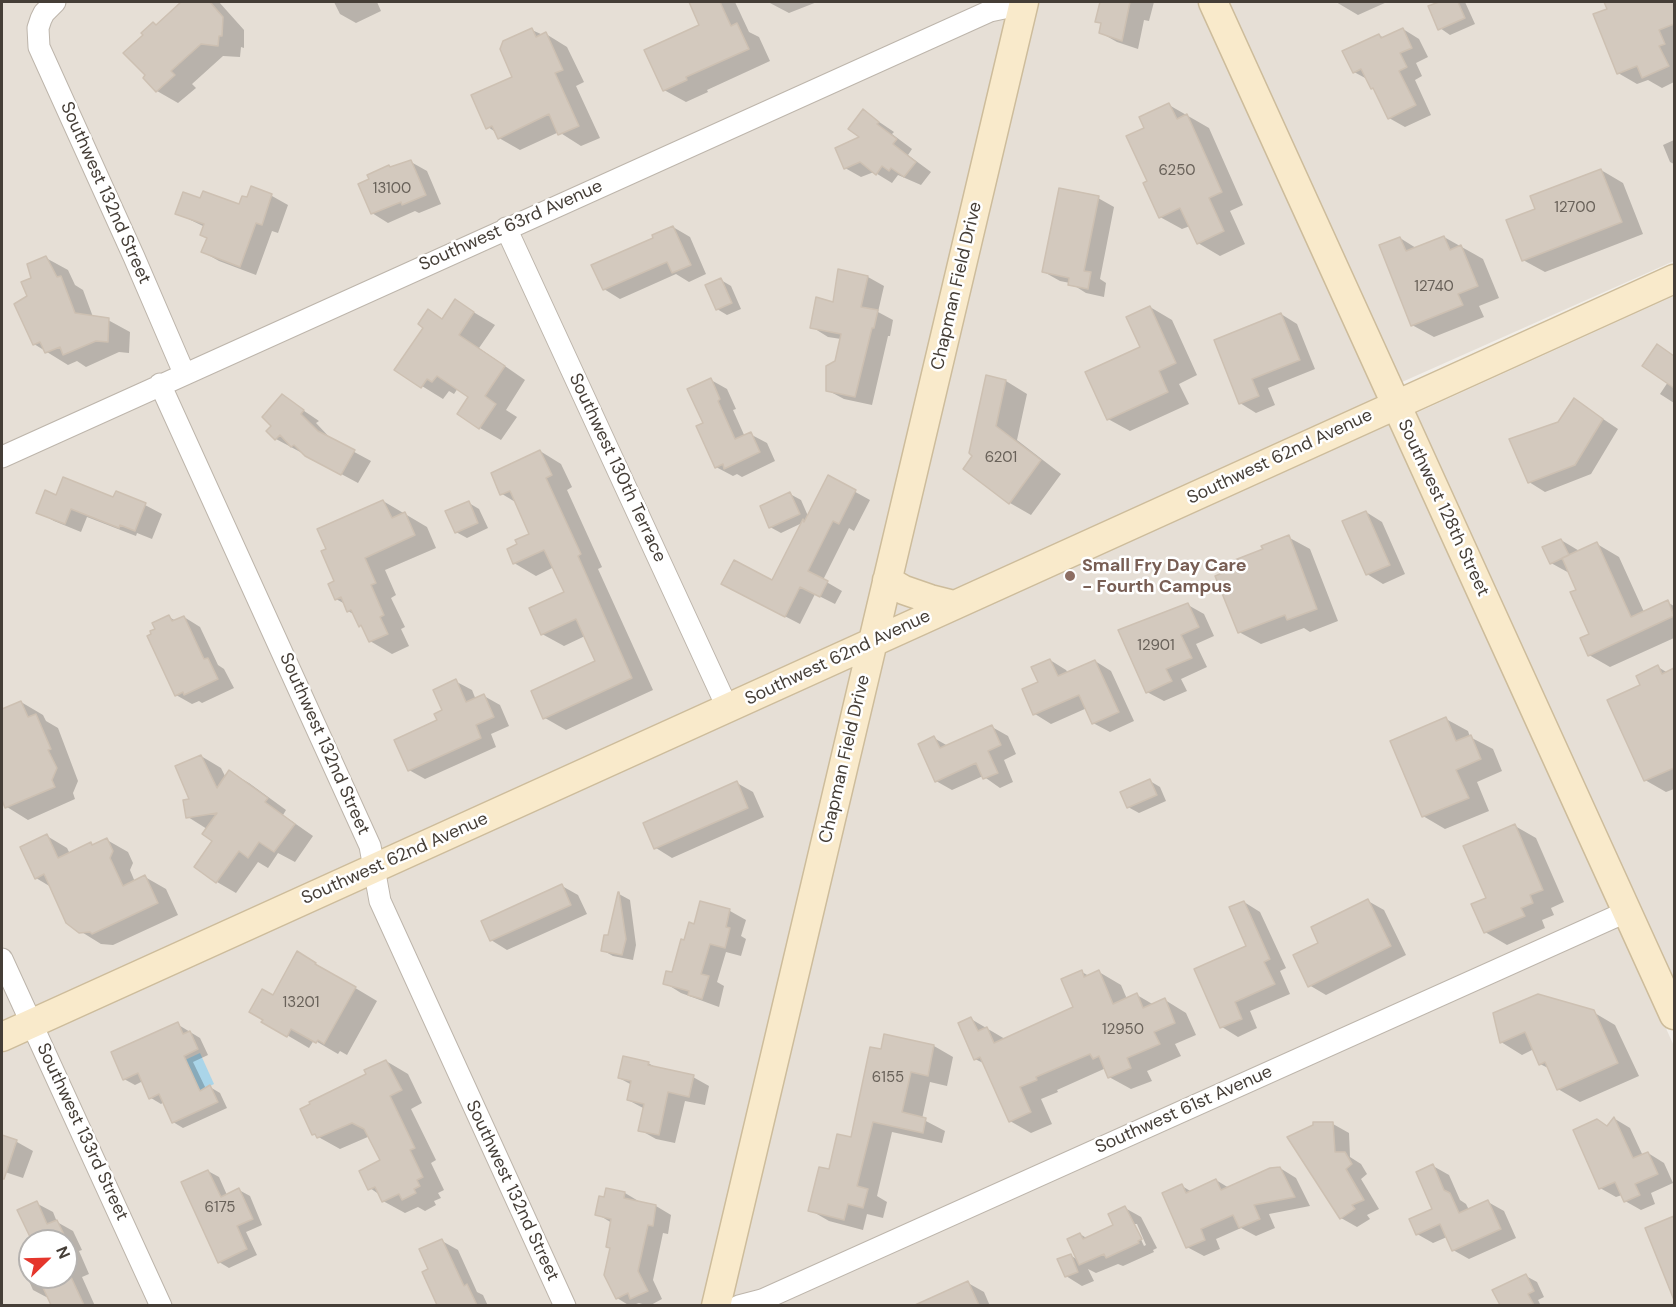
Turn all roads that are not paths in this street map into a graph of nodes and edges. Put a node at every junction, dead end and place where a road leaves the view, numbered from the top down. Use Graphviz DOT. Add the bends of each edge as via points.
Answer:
graph roads {
  1 [pos="1213,2"];
  2 [pos="1023,3"];
  3 [pos="50,7"];
  4 [pos="506,228"];
  5 [pos="1674,279"];
  6 [pos="184,373"];
  7 [pos="160,384"];
  8 [pos="1395,404"];
  9 [pos="2,457"];
  10 [pos="887,580"];
  11 [pos="954,605"];
  12 [pos="872,643"];
  13 [pos="728,709"];
  14 [pos="375,868"];
  15 [pos="1628,911"];
  16 [pos="2,959"];
  17 [pos="1674,1015"];
  18 [pos="31,1024"];
  19 [pos="2,1037"];
  20 [pos="161,1305"];
  21 [pos="565,1305"];
  22 [pos="716,1305"];
  23 [pos="739,1305"];
  1 -- 8 [label="street, Southwest 128th Street"];
  2 -- 4 [label="street, Southwest 63rd Avenue" via="990,11"];
  2 -- 10 [label="street, Chapman Field Drive"];
  3 -- 6 [label="street, Southwest 132nd Street" via="38,27 39,47"];
  4 -- 6 [label="street, Southwest 63rd Avenue"];
  4 -- 13 [label="street, Southwest 130th Terrace"];
  5 -- 8 [label="street, Southwest 62nd Avenue"];
  6 -- 7 [label="street, Southwest 63rd Avenue"];
  7 -- 9 [label="street, Southwest 63rd Avenue"];
  7 -- 14 [label="street, Southwest 132nd Street" via="370,846"];
  8 -- 11 [label="street, Southwest 62nd Avenue"];
  8 -- 15 [label="street, Southwest 128th Street"];
  10 -- 11 [label="street" via="921,596"];
  10 -- 12 [label="street, Chapman Field Drive"];
  11 -- 12 [label="street, Southwest 62nd Avenue"];
  12 -- 13 [label="street, Southwest 62nd Avenue"];
  12 -- 22 [label="street, Chapman Field Drive"];
  13 -- 14 [label="street, Southwest 62nd Avenue"];
  14 -- 18 [label="street, Southwest 62nd Avenue"];
  14 -- 21 [label="street, Southwest 132nd Street" via="380,901"];
  15 -- 17 [label="street, Southwest 128th Street"];
  15 -- 23 [label="street, Southwest 61st Avenue" via="762,1300"];
  16 -- 18 [label="street, Southwest 133rd Street"];
  18 -- 19 [label="street, Southwest 62nd Avenue"];
  18 -- 20 [label="street, Southwest 133rd Street"];
}
